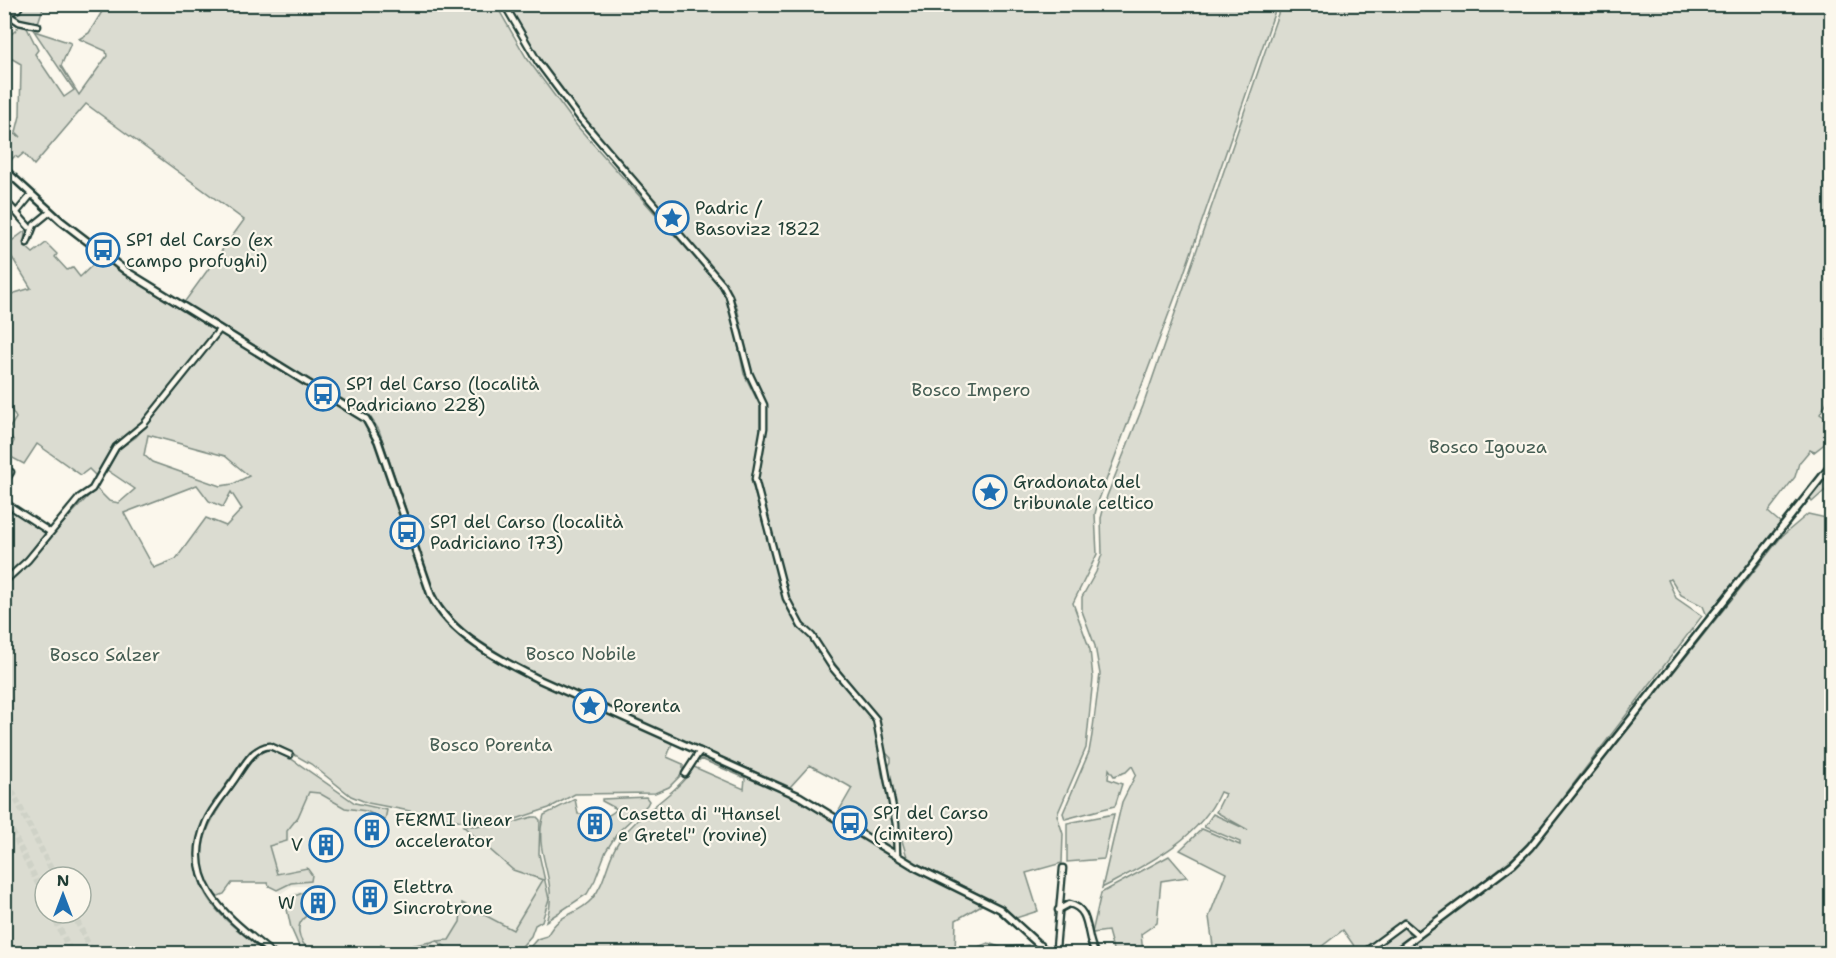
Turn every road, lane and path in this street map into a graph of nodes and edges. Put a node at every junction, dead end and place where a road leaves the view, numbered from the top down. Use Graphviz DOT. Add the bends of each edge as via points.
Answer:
graph roads {
  1 [pos="21,4"];
  2 [pos="504,4"];
  3 [pos="7,13"];
  4 [pos="4,21"];
  5 [pos="38,26"];
  6 [pos="4,169"];
  7 [pos="31,195"];
  8 [pos="4,199"];
  9 [pos="17,212"];
  10 [pos="50,212"];
  11 [pos="29,226"];
  12 [pos="27,243"];
  13 [pos="220,329"];
  14 [pos="1832,464"];
  15 [pos="11,472"];
  16 [pos="4,483"];
  17 [pos="4,502"];
  18 [pos="50,532"];
  19 [pos="4,582"];
  20 [pos="700,751"];
  21 [pos="290,755"];
  22 [pos="685,774"];
  23 [pos="897,855"];
  24 [pos="1063,868"];
  25 [pos="1058,910"];
  26 [pos="1418,935"];
  27 [pos="1041,945"];
  28 [pos="273,954"];
  29 [pos="1034,954"];
  30 [pos="1051,954"];
  31 [pos="1096,954"];
  32 [pos="1362,954"];
  33 [pos="1393,954"];
  1 -- 3 [label="street"];
  2 -- 23 [label="street" via="552,84 729,296 749,374 764,405 755,479 786,598 801,626 876,719 896,824"];
  3 -- 4 [label="street"];
  3 -- 5 [label="street"];
  6 -- 7 [label="main road"];
  7 -- 9 [label="street"];
  7 -- 10 [label="main road"];
  8 -- 9 [label="street"];
  9 -- 11 [label="street"];
  10 -- 12 [label="street" via="31,228"];
  10 -- 13 [label="main road" via="118,266"];
  13 -- 18 [label="street" via="144,424 116,447 92,489"];
  13 -- 20 [label="main road" via="366,418 378,441 431,595 450,623 538,679"];
  14 -- 26 [label="main road" via="1530,847"];
  15 -- 16 [label="street"];
  17 -- 18 [label="street"];
  18 -- 19 [label="street"];
  20 -- 22 [label="street"];
  20 -- 23 [label="main road" via="799,796"];
  21 -- 28 [label="street" via="270,746 255,752 210,815 200,848 202,876 215,902"];
  23 -- 27 [label="main road" via="1000,909"];
  24 -- 25 [label="street"];
  25 -- 30 [label="street" via="1056,948"];
  25 -- 31 [label="street" via="1069,904 1082,910 1088,941"];
  26 -- 32 [label="street" via="1404,923"];
  26 -- 33 [label="main road"];
  27 -- 29 [label="street"];
  27 -- 30 [label="main road"];
}
